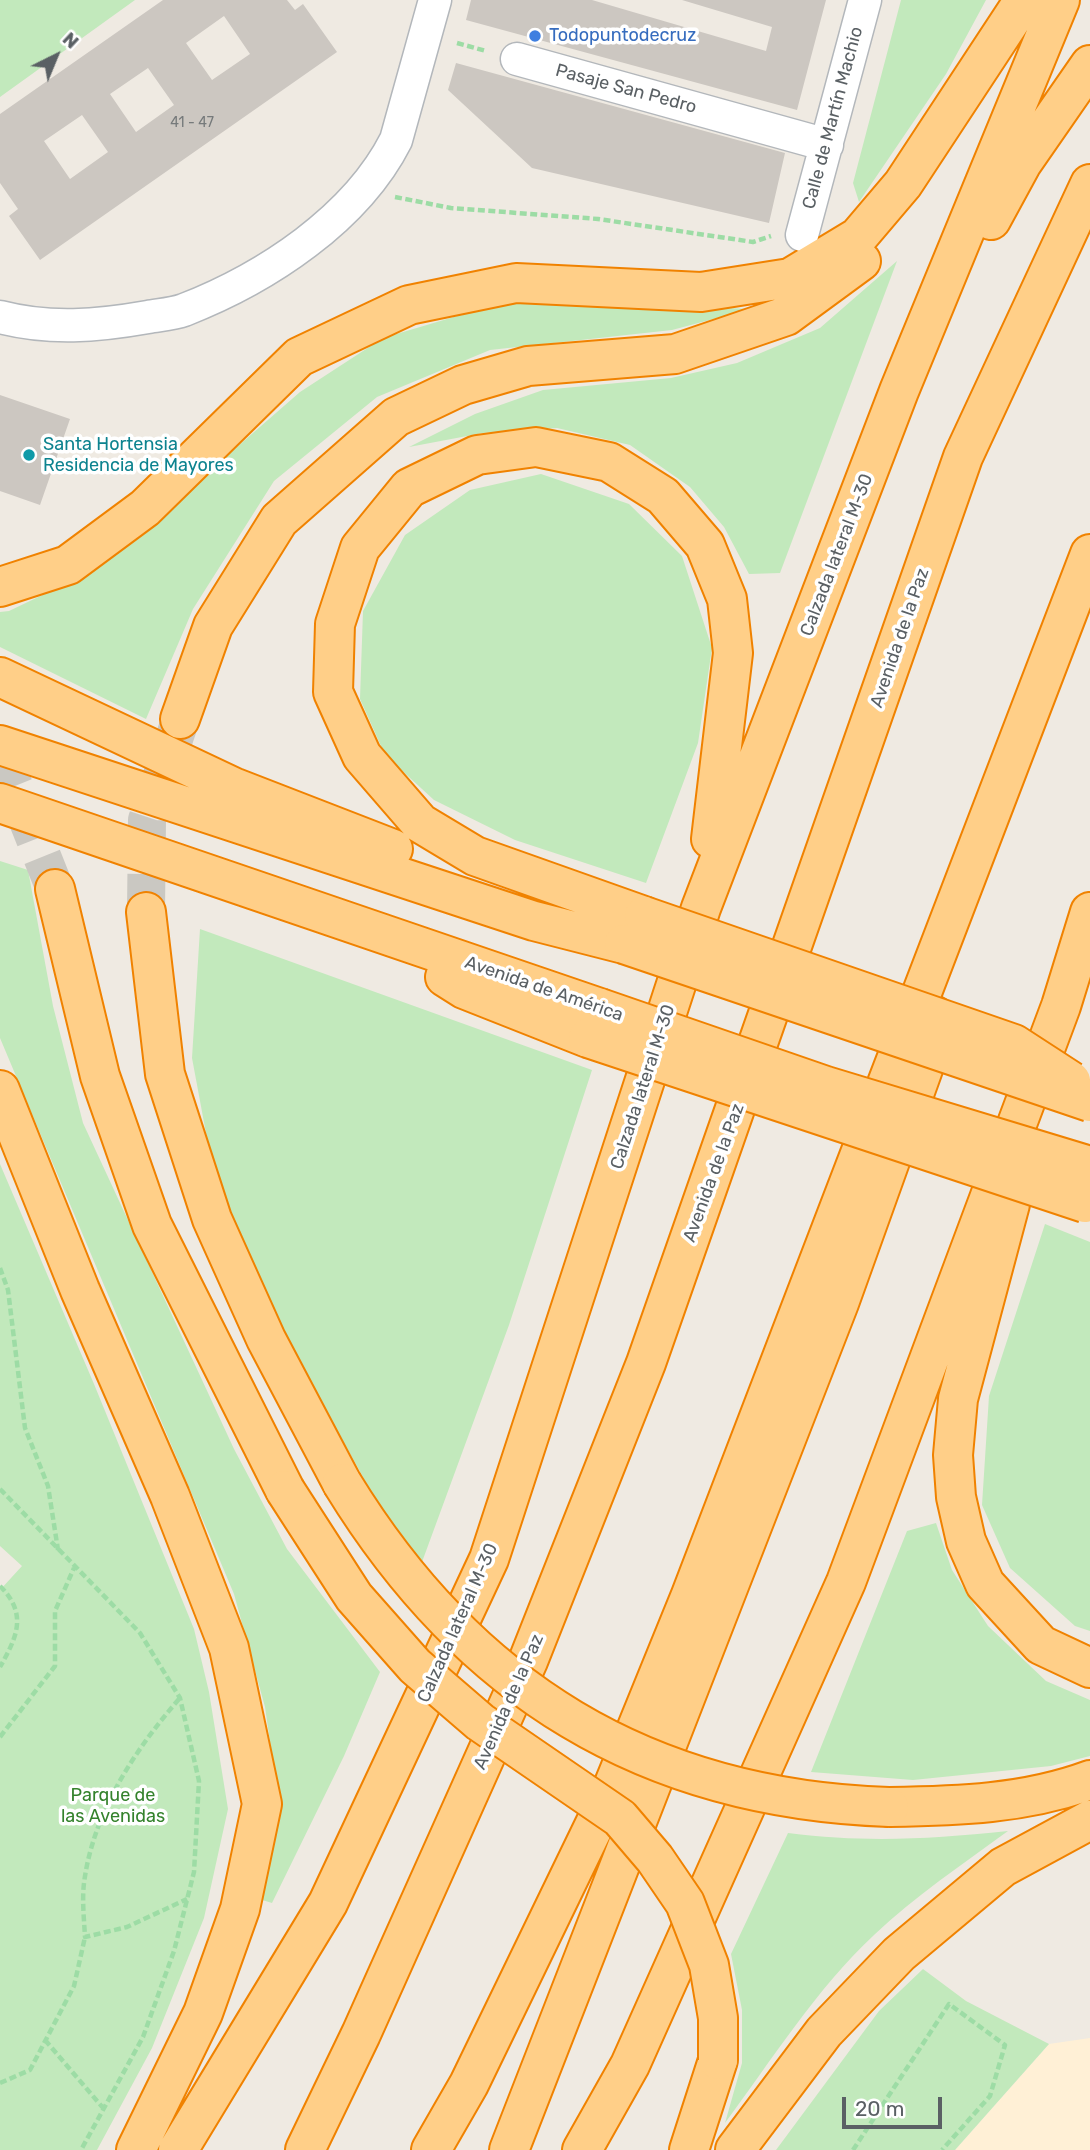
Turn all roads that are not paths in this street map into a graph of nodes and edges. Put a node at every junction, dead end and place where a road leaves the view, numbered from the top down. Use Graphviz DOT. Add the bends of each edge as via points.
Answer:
graph roads {
  1 [pos="435,0"];
  2 [pos="865,0"];
  3 [pos="1024,0"];
  4 [pos="1030,0"];
  5 [pos="1060,0"];
  6 [pos="517,60"];
  7 [pos="1090,65"];
  8 [pos="827,145"];
  9 [pos="1090,184"];
  10 [pos="802,233"];
  11 [pos="0,317"];
  12 [pos="899,391"];
  13 [pos="1090,554"];
  14 [pos="0,587"];
  15 [pos="0,677"];
  16 [pos="180,719"];
  17 [pos="0,745"];
  18 [pos="0,803"];
  19 [pos="55,889"];
  20 [pos="953,907"];
  21 [pos="701,908"];
  22 [pos="146,912"];
  23 [pos="1090,912"];
  24 [pos="622,932"];
  25 [pos="1061,1006"];
  26 [pos="594,1023"];
  27 [pos="0,1090"];
  28 [pos="1090,1093"];
  29 [pos="1090,1102"];
  30 [pos="1089,1185"];
  31 [pos="1090,1668"];
  32 [pos="1090,1780"];
  33 [pos="1090,1820"];
  34 [pos="136,2150"];
  35 [pos="178,2150"];
  36 [pos="305,2150"];
  37 [pos="431,2150"];
  38 [pos="509,2150"];
  39 [pos="582,2150"];
  40 [pos="689,2150"];
  41 [pos="735,2150"];
  1 -- 11 [label="street" via="396,140 362,191 302,247 183,310 71,327"];
  2 -- 8 [label="street, Calle de Martín Machio"];
  3 -- 14 [label="highway" via="903,184 858,237 790,278 701,292 516,283 409,305 299,357 145,508 68,565"];
  4 -- 16 [label="highway" via="993,81 921,196 885,243 786,316 675,354 528,366 463,385 396,417 279,520 213,626"];
  5 -- 12 [label="highway, Calzada lateral M-30"];
  6 -- 8 [label="street, Pasaje San Pedro"];
  7 -- 12 [label="highway" via="1022,163"];
  8 -- 10 [label="street, Calle de Martín Machio"];
  9 -- 36 [label="highway, Avenida de la Paz" via="963,457 651,1350 528,1661"];
  12 -- 21 [label="highway, Calzada lateral M-30"];
  13 -- 20 [label="highway"];
  15 -- 24 [label="highway" via="233,788 553,911"];
  17 -- 24 [label="highway" via="534,922"];
  18 -- 26 [label="highway, Avenida de América" via="358,926"];
  19 -- 40 [label="highway, bridge" via="100,1076 152,1224 285,1490 355,1597 415,1666 480,1722 620,1818 656,1859 685,1903 709,1965 718,2018 718,2060"];
  20 -- 37 [label="highway" via="696,1582 612,1789 469,2084"];
  20 -- 38 [label="highway" via="928,1055 839,1303"];
  21 -- 24 [label="highway" via="733,653 727,599 705,545 663,496 608,463 536,447 477,456 409,488 360,548 335,624 333,692 362,756 420,823"];
  21 -- 35 [label="highway, Calzada lateral M-30" via="489,1559 328,1903"];
  22 -- 32 [label="highway, bridge" via="165,1074 212,1219 266,1339 376,1540 471,1647 568,1717 630,1751 756,1793 828,1805 982,1805"];
  23 -- 25 [label="highway"];
  24 -- 28 [label="highway, bridge" via="1014,1044"];
  24 -- 29 [label="highway, bridge"];
  25 -- 31 [label="highway" via="958,1399 953,1455 966,1541 985,1584 1041,1645"];
  25 -- 39 [label="highway" via="846,1582 630,2065"];
  26 -- 30 [label="highway, Avenida de América, bridge"];
  26 -- 30 [label="highway, Avenida de América, bridge" via="992,1136 1051,1172"];
  27 -- 34 [label="highway" via="229,1648 262,1804 240,1909 203,2013"];
  33 -- 41 [label="highway" via="1003,1867 899,1954 824,2032"];
}
